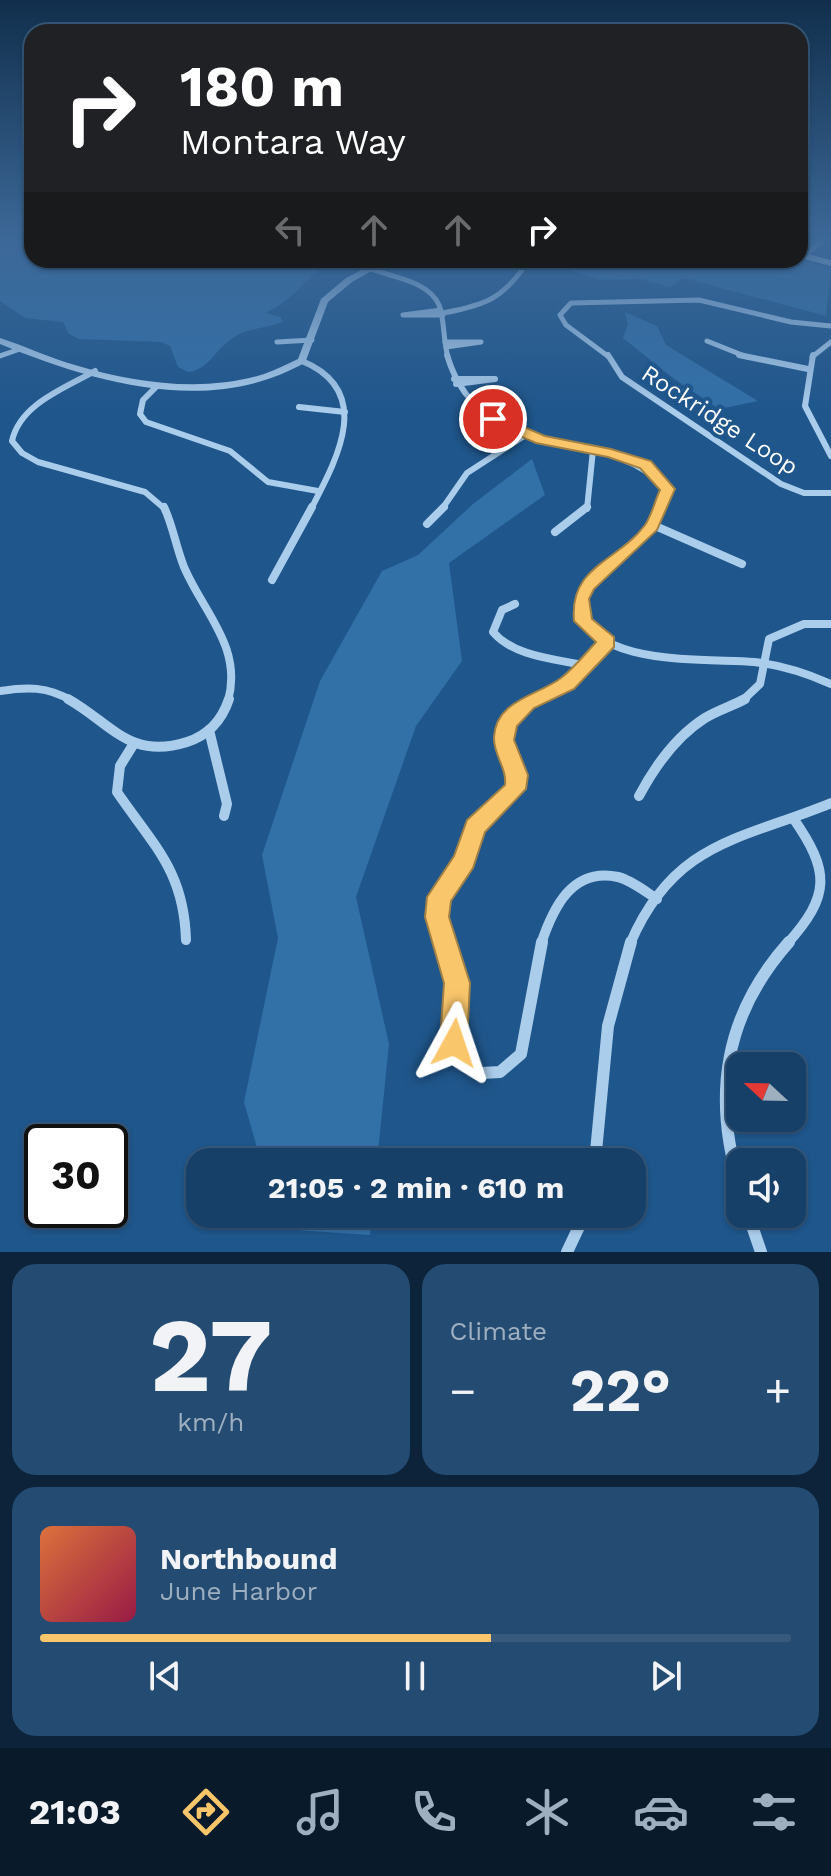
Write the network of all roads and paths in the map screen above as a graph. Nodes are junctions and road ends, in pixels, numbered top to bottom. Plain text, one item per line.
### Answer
1 (331, 295) edge
2 (431, 295) edge
3 (500, 295) edge
4 (442, 313) junction
5 (831, 326) edge
6 (312, 340) junction
7 (0, 341) edge
8 (707, 341) dead end
9 (277, 342) dead end
10 (831, 342) edge
11 (446, 344) junction
12 (20, 349) junction
13 (0, 356) edge
14 (302, 361) junction
15 (808, 369) junction
16 (95, 371) junction
17 (455, 381) junction
18 (157, 386) junction
19 (299, 407) dead end
20 (345, 412) junction
21 (14, 427) junction
22 (1, 429) edge
23 (527, 434) junction
24 (593, 450) junction
25 (831, 456) edge
26 (318, 491) junction
27 (831, 493) edge
28 (427, 524) dead end
29 (653, 525) junction
30 (555, 532) dead end
31 (742, 564) dead end
32 (272, 580) dead end
33 (515, 604) dead end
34 (831, 624) edge
35 (608, 642) junction
36 (587, 666) junction
37 (765, 666) junction
38 (831, 684) edge
39 (0, 691) edge
40 (209, 730) junction
41 (133, 745) junction
42 (639, 796) dead end
43 (831, 803) edge
44 (224, 816) dead end
45 (793, 818) junction
46 (657, 899) junction
47 (186, 940) dead end
48 (596, 1148) edge
49 (729, 1148) edge
50 (578, 1228) edge
51 (753, 1228) edge
52 (567, 1252) edge
53 (761, 1252) edge

1 - 6 street
2 - 4 street
3 - 4 street
4 - 4 street
4 - 11 street
5 - 27 street, Rockridge Loop
6 - 9 street
6 - 14 street
7 - 12 street
8 - 15 street
10 - 15 street
11 - 11 street
11 - 17 street
12 - 13 street
12 - 16 street
14 - 18 street
14 - 20 street
15 - 25 street, Rockridge Loop
16 - 18 street
16 - 21 street
17 - 17 street
17 - 23 street
18 - 26 street
19 - 20 street
20 - 26 street
21 - 22 street
21 - 40 street
23 - 24 street
23 - 28 street
24 - 29 street
24 - 30 street
26 - 32 street
29 - 31 street
29 - 35 street
33 - 36 street
34 - 37 street
35 - 36 street
35 - 37 street
36 - 46 street
37 - 38 street
37 - 42 street
39 - 41 street
40 - 41 street
40 - 44 street
41 - 47 street
43 - 45 street
45 - 46 street
45 - 49 street
46 - 48 street
50 - 52 street
51 - 53 street

